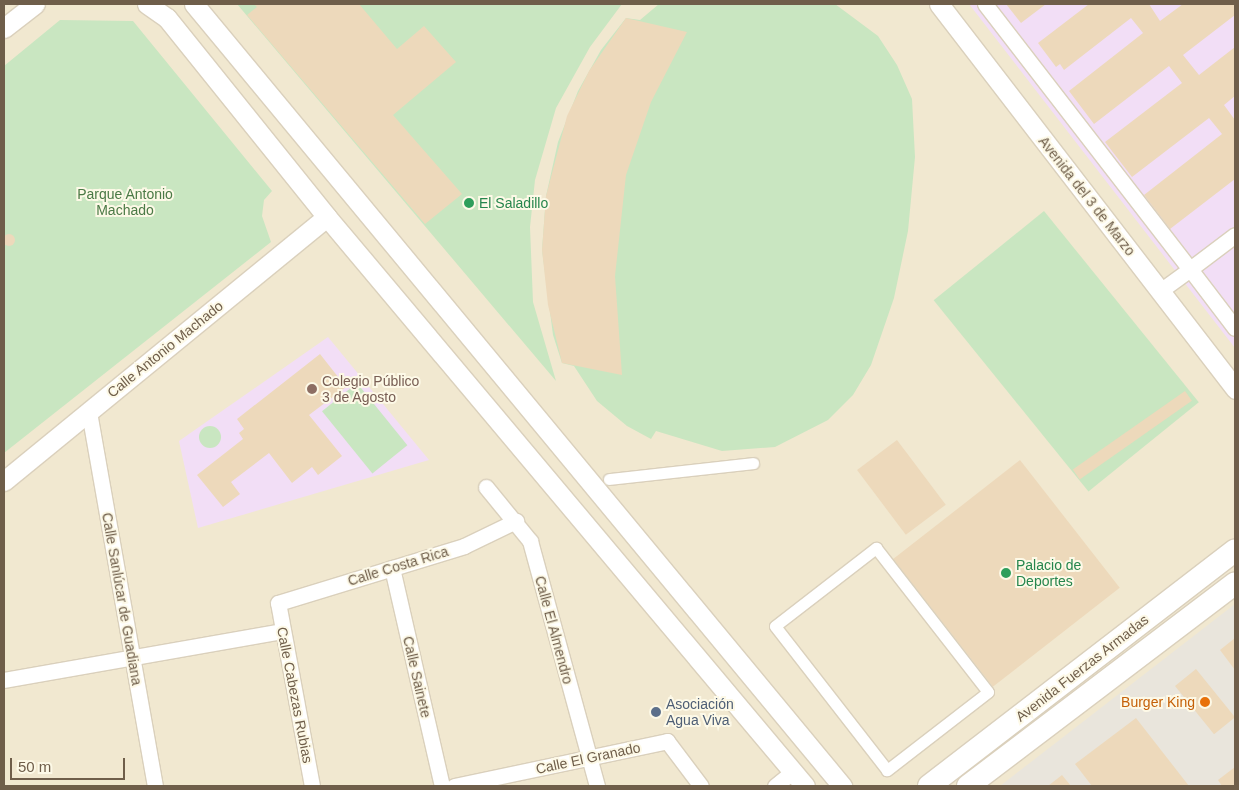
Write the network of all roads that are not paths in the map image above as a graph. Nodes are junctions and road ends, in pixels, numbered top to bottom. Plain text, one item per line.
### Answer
1 (32, 4) edge
2 (147, 4) edge
3 (194, 4) edge
4 (939, 4) edge
5 (985, 4) edge
6 (4, 28) edge
7 (327, 217) junction
8 (1235, 235) edge
9 (1190, 269) junction
10 (1160, 292) junction
11 (1235, 328) edge
12 (1235, 389) edge
13 (89, 412) junction
14 (753, 464) dead end
15 (609, 479) dead end
16 (4, 482) edge
17 (486, 487) dead end
18 (516, 522) junction
19 (876, 548) joint
20 (1235, 550) edge
21 (392, 568) junction
22 (1235, 583) edge
23 (278, 603) joint
24 (283, 631) junction
25 (132, 658) junction
26 (4, 680) edge
27 (589, 758) junction
28 (792, 773) junction
29 (155, 786) edge
30 (312, 786) edge
31 (442, 786) edge
32 (454, 786) edge
33 (597, 786) edge
34 (701, 786) edge
35 (775, 786) edge
36 (805, 786) edge
37 (842, 786) edge
38 (928, 786) edge
39 (968, 786) edge

1 - 6 street
2 - 7 street
3 - 37 street
4 - 10 street, Avenida del 3 de Marzo
5 - 9 street
7 - 13 street, Calle Antonio Machado
7 - 28 street
8 - 9 street
9 - 10 street
9 - 11 street
10 - 12 street, Avenida del 3 de Marzo
13 - 16 street, Calle Antonio Machado
13 - 25 street, Calle Sanlúcar de Guadiana
14 - 15 street
17 - 18 street, Calle El Almendro
18 - 21 street, Calle Costa Rica
18 - 27 street, Calle El Almendro
19 - 19 street
20 - 38 main road, Avenida Fuerzas Armadas
21 - 23 street, Calle Costa Rica
21 - 31 street, Calle Sainete
22 - 39 main road, Avenida Fuerzas Armadas
23 - 24 street, Calle Cabezas Rubias
24 - 25 street
24 - 30 street, Calle Cabezas Rubias
25 - 26 street
25 - 29 street, Calle Sanlúcar de Guadiana
27 - 32 street, Calle El Granado
27 - 33 street, Calle El Almendro
27 - 34 street, Calle El Granado
28 - 35 street
28 - 36 street

